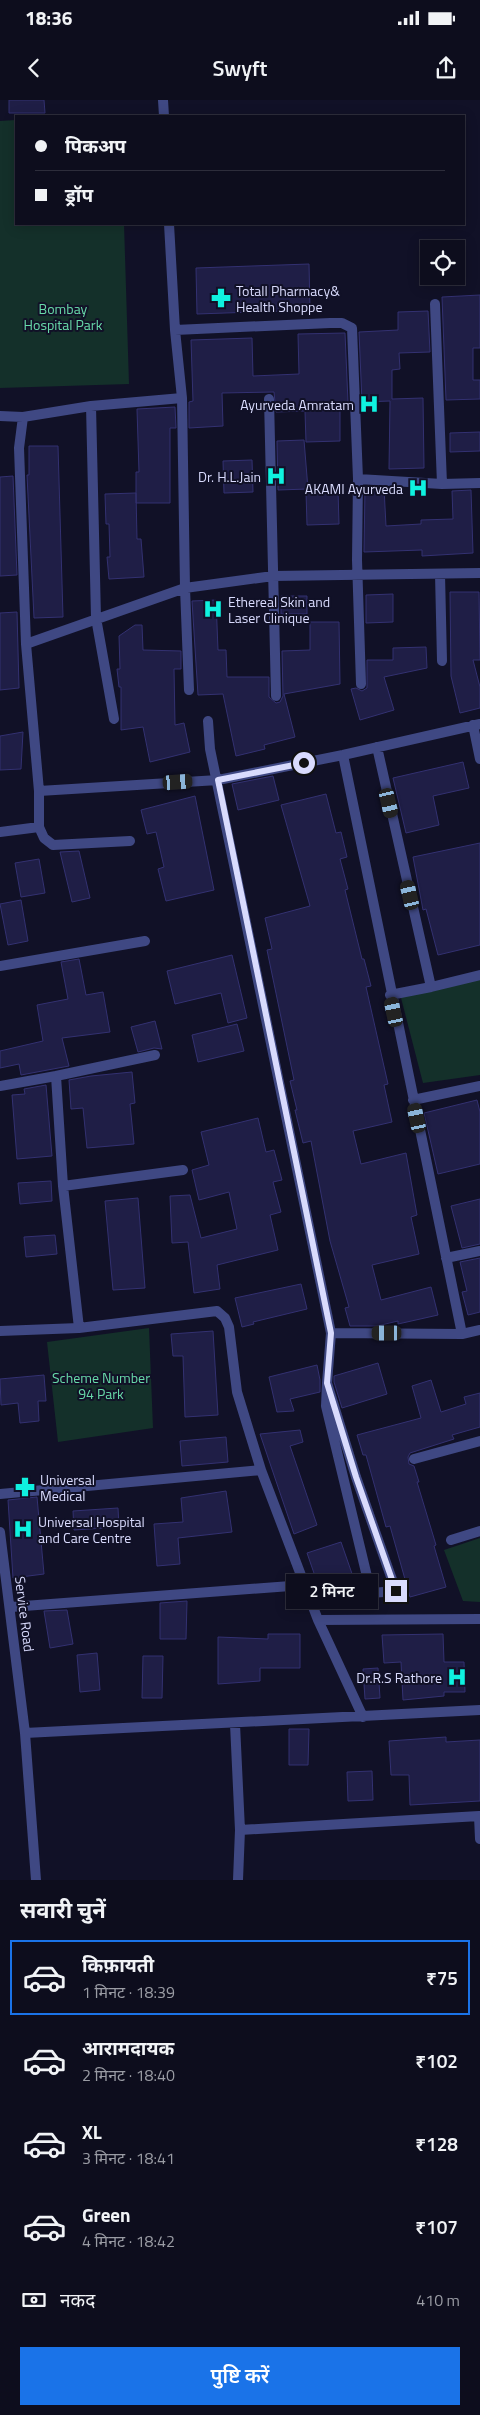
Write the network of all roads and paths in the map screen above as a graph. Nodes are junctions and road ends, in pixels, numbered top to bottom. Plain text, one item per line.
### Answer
1 (163, 100) edge
2 (164, 115) edge
3 (169, 225) edge
4 (435, 304) dead end
5 (175, 330) junction
6 (182, 398) junction
7 (269, 399) dead end
8 (91, 406) junction
9 (0, 416) edge
10 (23, 417) junction
11 (358, 479) junction
12 (480, 482) edge
13 (442, 484) junction
14 (480, 573) edge
15 (440, 574) junction
16 (273, 576) junction
17 (359, 576) junction
18 (186, 588) junction
19 (96, 618) junction
20 (26, 644) junction
21 (442, 661) dead end
22 (361, 684) dead end
23 (189, 690) dead end
24 (276, 696) dead end
25 (114, 719) dead end
26 (208, 720) dead end
27 (477, 724) edge
28 (377, 748) junction
29 (343, 755) junction
30 (480, 759) edge
31 (218, 780) junction
32 (39, 791) junction
33 (39, 827) junction
34 (0, 832) edge
35 (130, 841) dead end
36 (145, 940) dead end
37 (0, 966) edge
38 (480, 975) edge
39 (431, 987) junction
40 (390, 994) junction
41 (155, 1055) dead end
42 (56, 1076) junction
43 (0, 1086) edge
44 (480, 1086) edge
45 (413, 1100) junction
46 (183, 1170) dead end
47 (63, 1186) junction
48 (480, 1251) edge
49 (446, 1258) junction
50 (79, 1328) junction
51 (480, 1330) edge
52 (0, 1331) edge
53 (331, 1333) junction
54 (462, 1334) junction
55 (327, 1383) junction
56 (480, 1441) edge
57 (414, 1459) dead end
58 (260, 1470) junction
59 (0, 1494) edge
60 (480, 1531) edge
61 (0, 1532) edge
62 (451, 1540) dead end
63 (304, 1585) junction
64 (11, 1607) junction
65 (480, 1619) edge
66 (318, 1620) junction
67 (480, 1710) edge
68 (363, 1716) junction
69 (235, 1724) junction
70 (25, 1733) junction
71 (240, 1830) junction
72 (480, 1833) edge
73 (36, 1880) edge
74 (238, 1880) edge

1 - 2 street
3 - 5 street
4 - 13 street
5 - 6 street
5 - 11 street
6 - 8 street
6 - 18 street
7 - 16 street
8 - 10 street
8 - 19 street
9 - 10 street
10 - 20 street
11 - 13 street
11 - 17 street
12 - 13 street
14 - 15 street
15 - 17 street
15 - 21 street
16 - 17 street
16 - 18 street
16 - 24 street
17 - 22 street
18 - 19 street
18 - 23 street
19 - 20 street
19 - 25 street
20 - 32 street
26 - 31 street
27 - 28 street
27 - 30 street
28 - 29 street
28 - 39 street
29 - 31 street
29 - 40 street
31 - 32 street
31 - 53 street
32 - 33 street
33 - 34 street
33 - 35 street
36 - 37 street
38 - 39 street
39 - 40 street
40 - 45 street
41 - 42 street
42 - 43 street
42 - 47 street
44 - 45 street
45 - 49 street
46 - 47 street
47 - 50 street
48 - 49 street
49 - 54 street
50 - 52 street
50 - 58 street
51 - 54 street
53 - 54 street
53 - 55 street
55 - 55 street
56 - 57 street
58 - 59 street
58 - 63 street
60 - 62 street
61 - 64 street, Service Road
63 - 64 street
63 - 66 street
64 - 70 street, Service Road
65 - 66 street
66 - 68 street
67 - 68 street
68 - 69 street
69 - 70 street
69 - 71 street
70 - 73 street, Service Road
71 - 72 street
71 - 74 street

